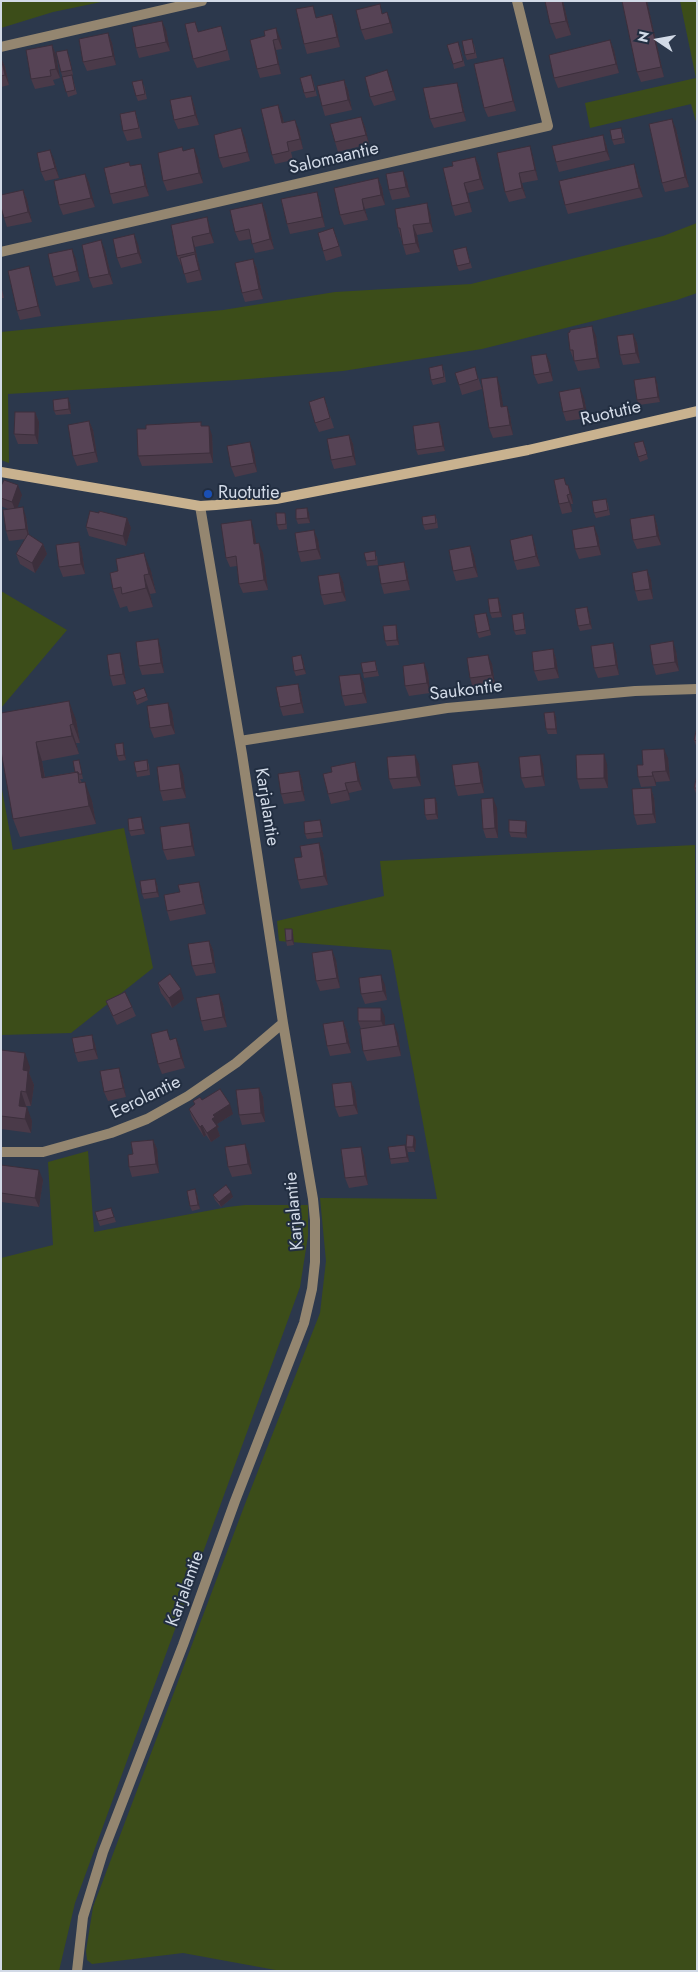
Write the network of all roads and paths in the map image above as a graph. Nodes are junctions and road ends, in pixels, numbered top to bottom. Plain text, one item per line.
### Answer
1 (202, 1) edge
2 (517, 1) edge
3 (1, 47) edge
4 (1, 252) edge
5 (697, 411) edge
6 (1, 472) edge
7 (200, 506) junction
8 (697, 689) edge
9 (240, 741) junction
10 (283, 1023) junction
11 (1, 1152) edge
12 (77, 1971) edge

1 - 3 street
2 - 4 street, Salomaantie
5 - 7 street, Ruotutie
6 - 7 street, Ruotutie
7 - 9 street, Karjalantie
8 - 9 street, Saukontie
9 - 10 street, Karjalantie
10 - 11 street, Eerolantie
10 - 12 street, Karjalantie

